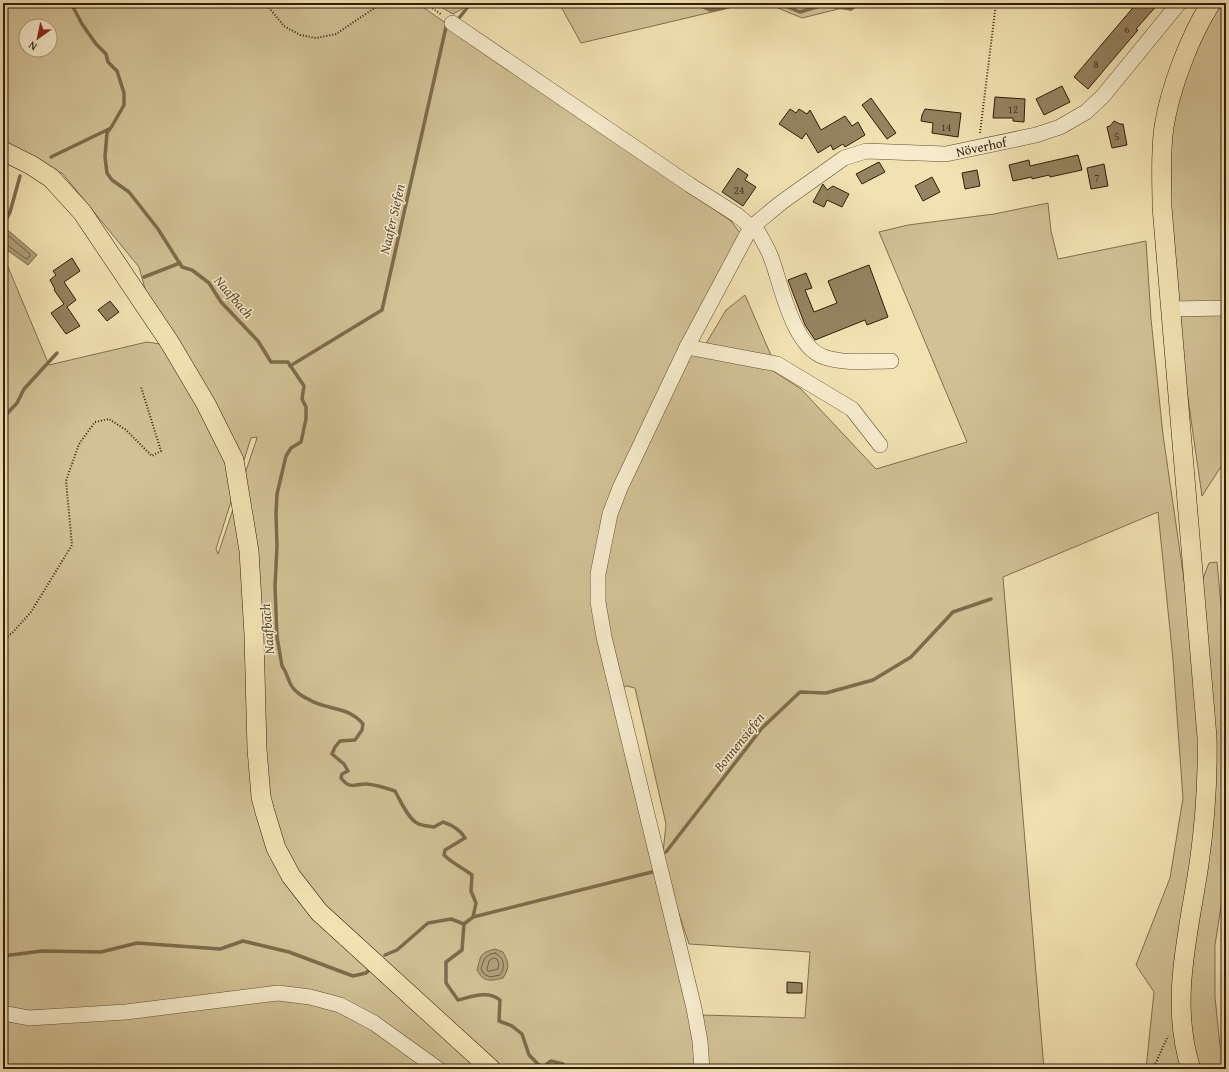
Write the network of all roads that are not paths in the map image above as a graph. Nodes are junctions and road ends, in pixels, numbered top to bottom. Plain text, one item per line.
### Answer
1 (1179, 3) edge
2 (1211, 3) edge
3 (452, 23) road end
4 (3, 151) edge
5 (752, 226) junction
6 (1226, 308) edge
7 (1171, 309) junction
8 (687, 347) junction
9 (891, 361) dead end
10 (880, 445) dead end
11 (3, 1013) edge
12 (438, 1069) edge
13 (491, 1069) edge
14 (702, 1069) edge
15 (1192, 1069) edge

1 - 5 street, Növerhof
2 - 7 main road
3 - 5 street
4 - 13 main road
5 - 8 street
5 - 9 street
6 - 7 street
7 - 15 main road
8 - 10 street
8 - 14 street
11 - 12 street

